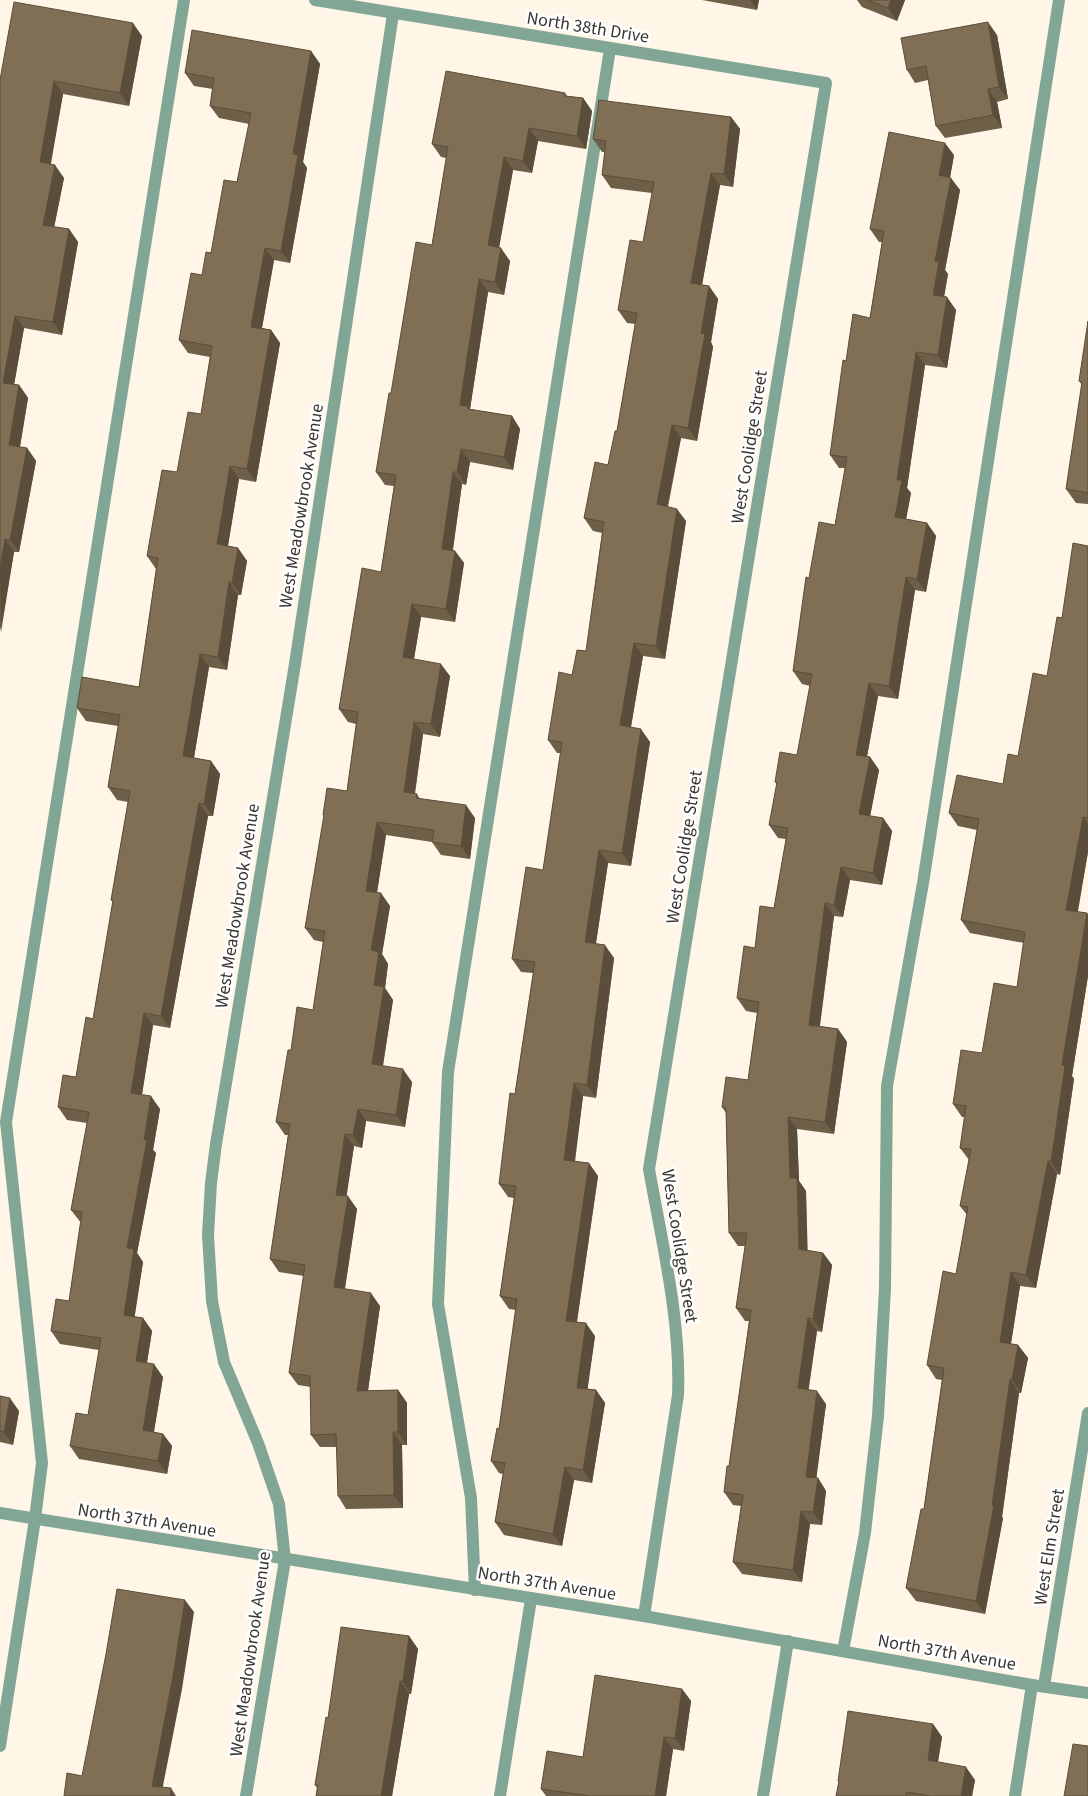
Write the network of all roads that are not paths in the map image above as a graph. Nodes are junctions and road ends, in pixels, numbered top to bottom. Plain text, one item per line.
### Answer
1 (184, 0) edge
2 (315, 0) edge
3 (1059, 0) edge
4 (393, 14) junction
5 (610, 49) junction
6 (826, 83) joint
7 (1088, 1413) edge
8 (0, 1513) edge
9 (36, 1519) junction
10 (285, 1560) junction
11 (475, 1590) junction
12 (531, 1600) junction
13 (644, 1616) junction
14 (788, 1641) junction
15 (843, 1651) junction
16 (1038, 1685) junction
17 (1088, 1693) edge
18 (0, 1746) edge
19 (246, 1796) edge
20 (500, 1796) edge
21 (764, 1796) edge
22 (1015, 1796) edge

1 - 9 street
2 - 4 street, North 38th Drive
3 - 15 street
4 - 5 street, North 38th Drive
4 - 10 street, West Meadowbrook Avenue
5 - 6 street, North 38th Drive
5 - 11 street
6 - 13 street, West Coolidge Street
7 - 16 street, West Elm Street
8 - 9 street, North 37th Avenue
9 - 10 street, North 37th Avenue
9 - 18 street
10 - 11 street, North 37th Avenue
10 - 19 street, West Meadowbrook Avenue
11 - 12 street, North 37th Avenue
12 - 13 street, North 37th Avenue
12 - 20 street
13 - 14 street, North 37th Avenue
14 - 15 street, North 37th Avenue
14 - 21 street
15 - 16 street, North 37th Avenue
16 - 17 street, North 37th Avenue
16 - 22 street, West Elm Street

